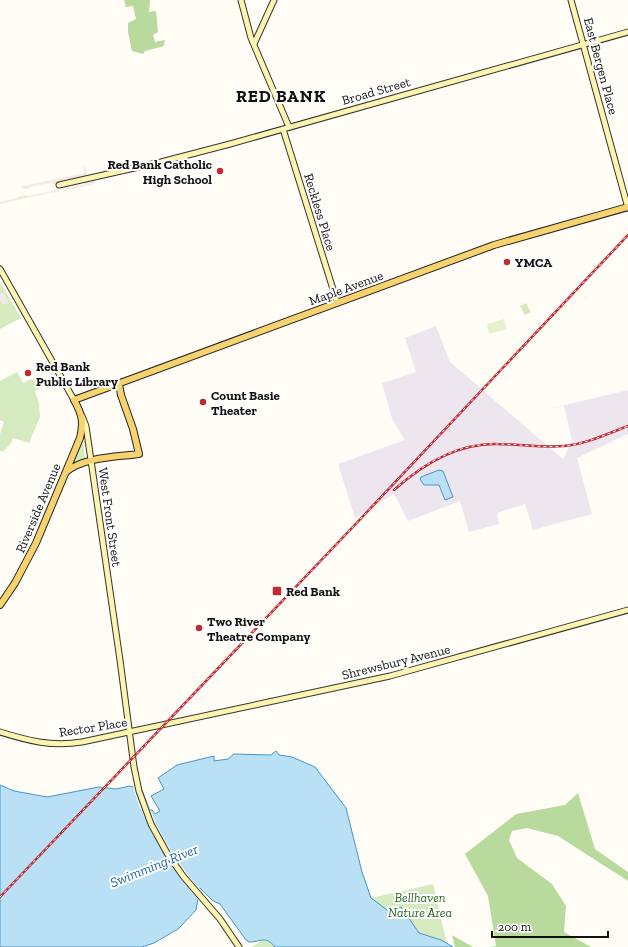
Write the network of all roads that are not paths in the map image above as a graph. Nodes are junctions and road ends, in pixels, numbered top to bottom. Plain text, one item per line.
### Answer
1 (241, 0) edge
2 (274, 0) edge
3 (571, 0) edge
4 (628, 32) edge
5 (254, 44) junction
6 (583, 44) junction
7 (289, 127) junction
8 (283, 129) junction
9 (59, 185) dead end
10 (628, 207) edge
11 (0, 269) edge
12 (337, 302) junction
13 (119, 384) junction
14 (74, 400) junction
15 (82, 414) junction
16 (91, 461) junction
17 (65, 473) junction
18 (0, 605) edge
19 (628, 610) edge
20 (166, 724) joint
21 (0, 732) edge
22 (129, 732) junction
23 (239, 947) edge

1 - 5 main road
2 - 5 main road
3 - 6 main road, East Bergen Place
4 - 6 main road, Broad Street
5 - 7 main road
6 - 7 main road, Broad Street
6 - 10 main road, East Bergen Place
7 - 8 main road, Broad Street
8 - 9 main road, Broad Street
8 - 12 main road, Reckless Place
10 - 12 main road, Maple Avenue
11 - 14 main road, West Front Street
12 - 13 main road, Maple Avenue
13 - 14 main road, Maple Avenue
13 - 16 main road
14 - 15 main road, West Front Street
15 - 16 main road, West Front Street
15 - 17 main road, Riverside Avenue
16 - 17 main road
16 - 22 main road, West Front Street
17 - 18 main road, Riverside Avenue
19 - 20 main road, Shrewsbury Avenue
20 - 22 main road, Rector Place
21 - 22 main road, Rector Place
22 - 23 main road, West Front Street

